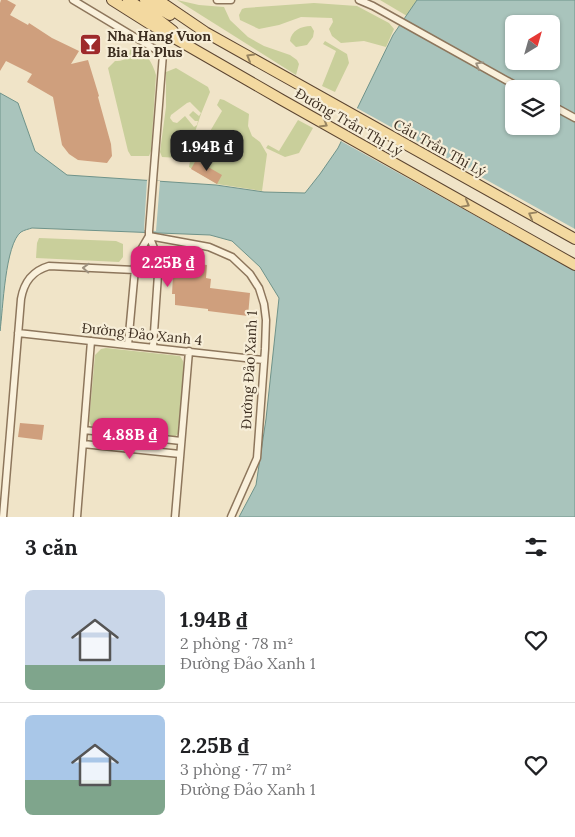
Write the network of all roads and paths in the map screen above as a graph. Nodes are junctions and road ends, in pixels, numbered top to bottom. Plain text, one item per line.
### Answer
1 (73, 0) edge
2 (112, 0) edge
3 (128, 0) edge
4 (145, 0) edge
5 (158, 0) edge
6 (218, 0) edge
7 (231, 0) edge
8 (359, 0) edge
9 (204, 32) junction
10 (197, 50) junction
11 (506, 80) edge
12 (292, 82) joint
13 (560, 110) edge
14 (575, 118) edge
15 (149, 233) junction
16 (575, 239) edge
17 (575, 265) edge
18 (135, 270) junction
19 (18, 333) junction
20 (92, 341) junction
21 (128, 345) junction
22 (153, 347) junction
23 (189, 351) junction
24 (263, 360) junction
25 (84, 430) junction
26 (181, 441) junction
27 (83, 444) junction
28 (180, 454) junction
29 (3, 517) edge
30 (77, 517) edge
31 (175, 517) edge
32 (231, 517) edge

1 - 15 street
2 - 10 main road, Đường Trần Thị Lý
3 - 10 main road
4 - 9 main road
5 - 9 main road, Đường Trần Thị Lý
6 - 7 street
11 -> 8 street
12 -> 9 main road, Đường Trần Thị Lý
10 -> 17 main road, Đường Trần Thị Lý
16 -> 12 main road, Cầu Trần Thị Lý
13 - 14 street
15 - 18 street
15 - 22 street
15 - 24 street, Đường Đảo Xanh 1
18 -> 19 street
18 - 21 street
19 - 20 street, Đường Đảo Xanh 4
19 - 29 street
20 - 21 street, Đường Đảo Xanh 4
20 - 25 street
21 - 22 street, Đường Đảo Xanh 4
22 - 23 street, Đường Đảo Xanh 4
23 - 24 street, Đường Đảo Xanh 4
23 - 26 street
24 - 32 street, Đường Đảo Xanh 1
25 - 26 street
25 - 27 street
26 - 28 street
27 - 28 street
27 - 30 street
28 - 31 street

